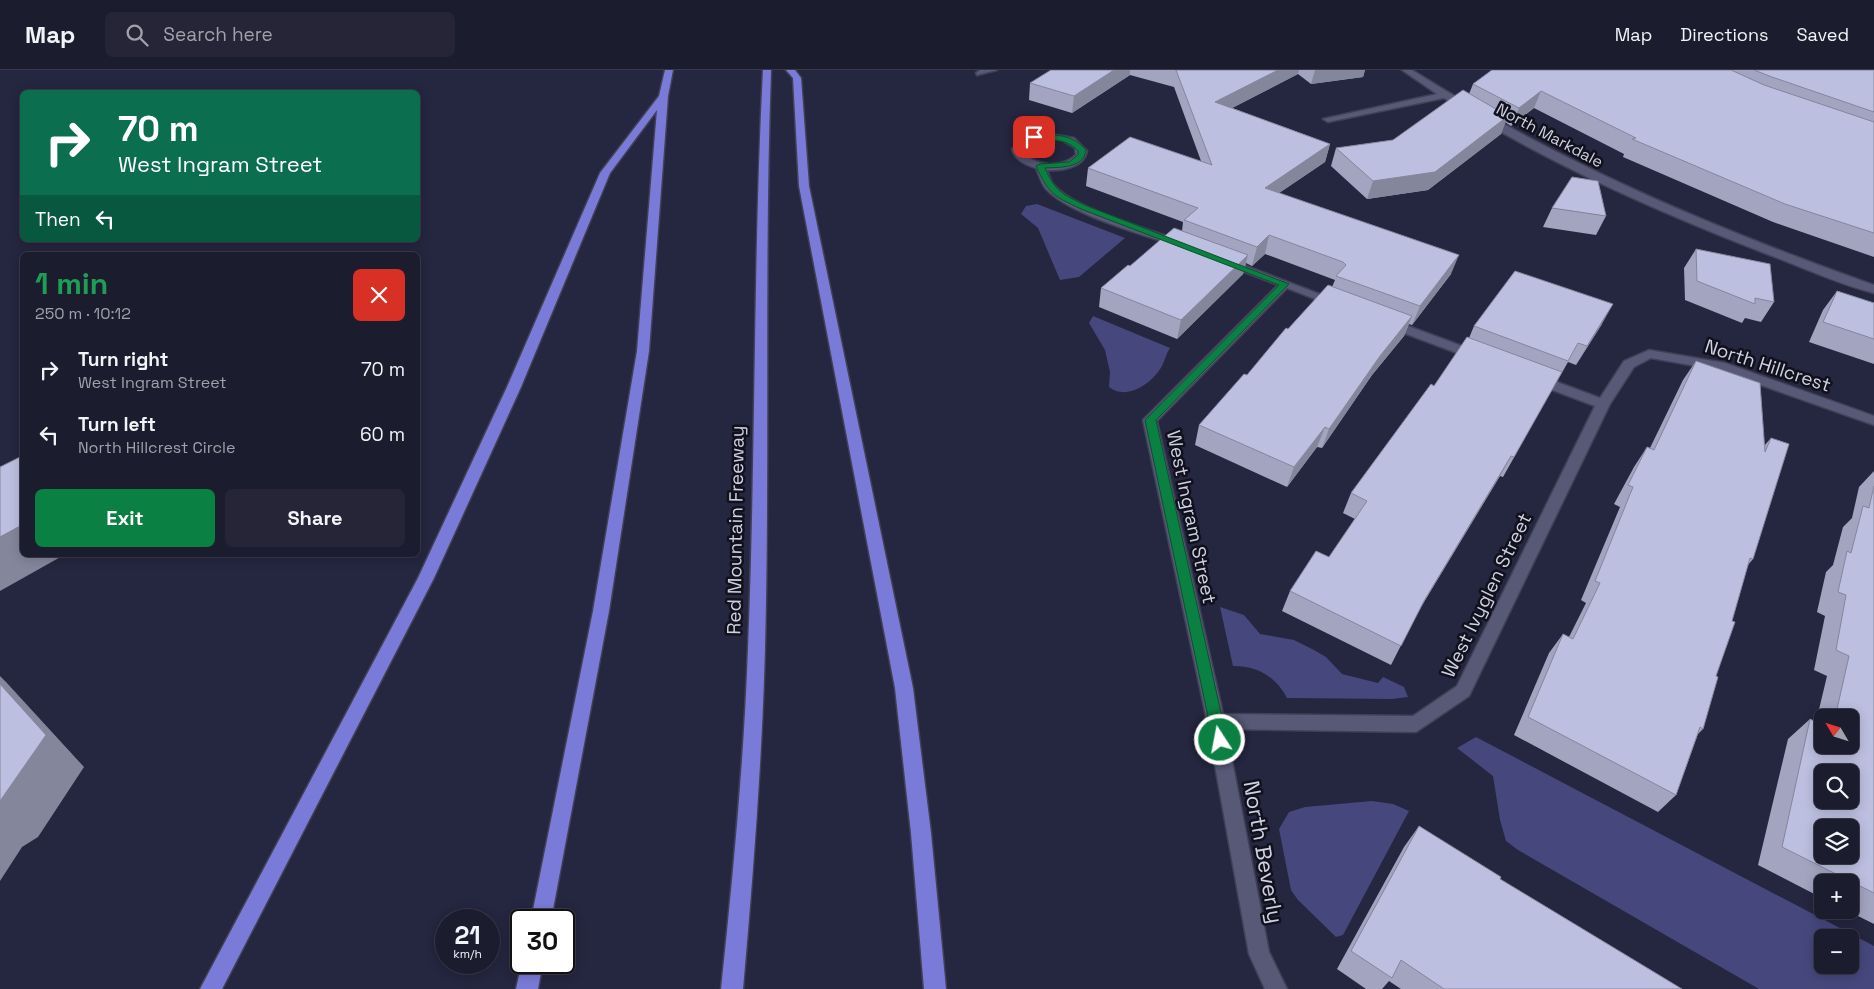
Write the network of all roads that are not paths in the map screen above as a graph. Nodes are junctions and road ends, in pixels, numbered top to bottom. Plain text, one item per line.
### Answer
1 (669, 70) edge
2 (767, 70) edge
3 (790, 70) edge
4 (992, 70) edge
5 (1406, 70) edge
6 (980, 73) dead end
7 (1443, 95) junction
8 (663, 96) junction
9 (1328, 119) dead end
10 (1040, 166) junction
11 (1194, 249) edge
12 (1212, 256) edge
13 (1285, 284) junction
14 (1874, 289) edge
15 (1349, 308) edge
16 (1377, 318) edge
17 (1649, 354) joint
18 (1488, 360) edge
19 (1524, 374) edge
20 (1603, 404) junction
21 (1874, 421) edge
22 (1216, 721) junction
23 (543, 909) edge
24 (530, 974) edge
25 (212, 989) edge
26 (527, 989) edge
27 (732, 989) edge
28 (935, 989) edge
29 (1276, 989) edge

1 - 8 highway
2 - 27 highway, Red Mountain Freeway
3 - 28 highway
4 - 6 street
5 - 7 street, North Markdale
7 - 9 street
7 - 14 street, North Markdale
8 - 23 highway
8 - 25 highway
10 - 10 street
10 - 11 street
12 - 13 street
13 - 15 street
13 - 22 street, West Ingram Street
16 - 18 street
17 - 20 street, West Ivyglen Street
17 - 21 street, North Hillcrest
19 - 20 street
20 - 22 street, West Ivyglen Street
22 - 29 street, North Beverly
24 - 26 highway

